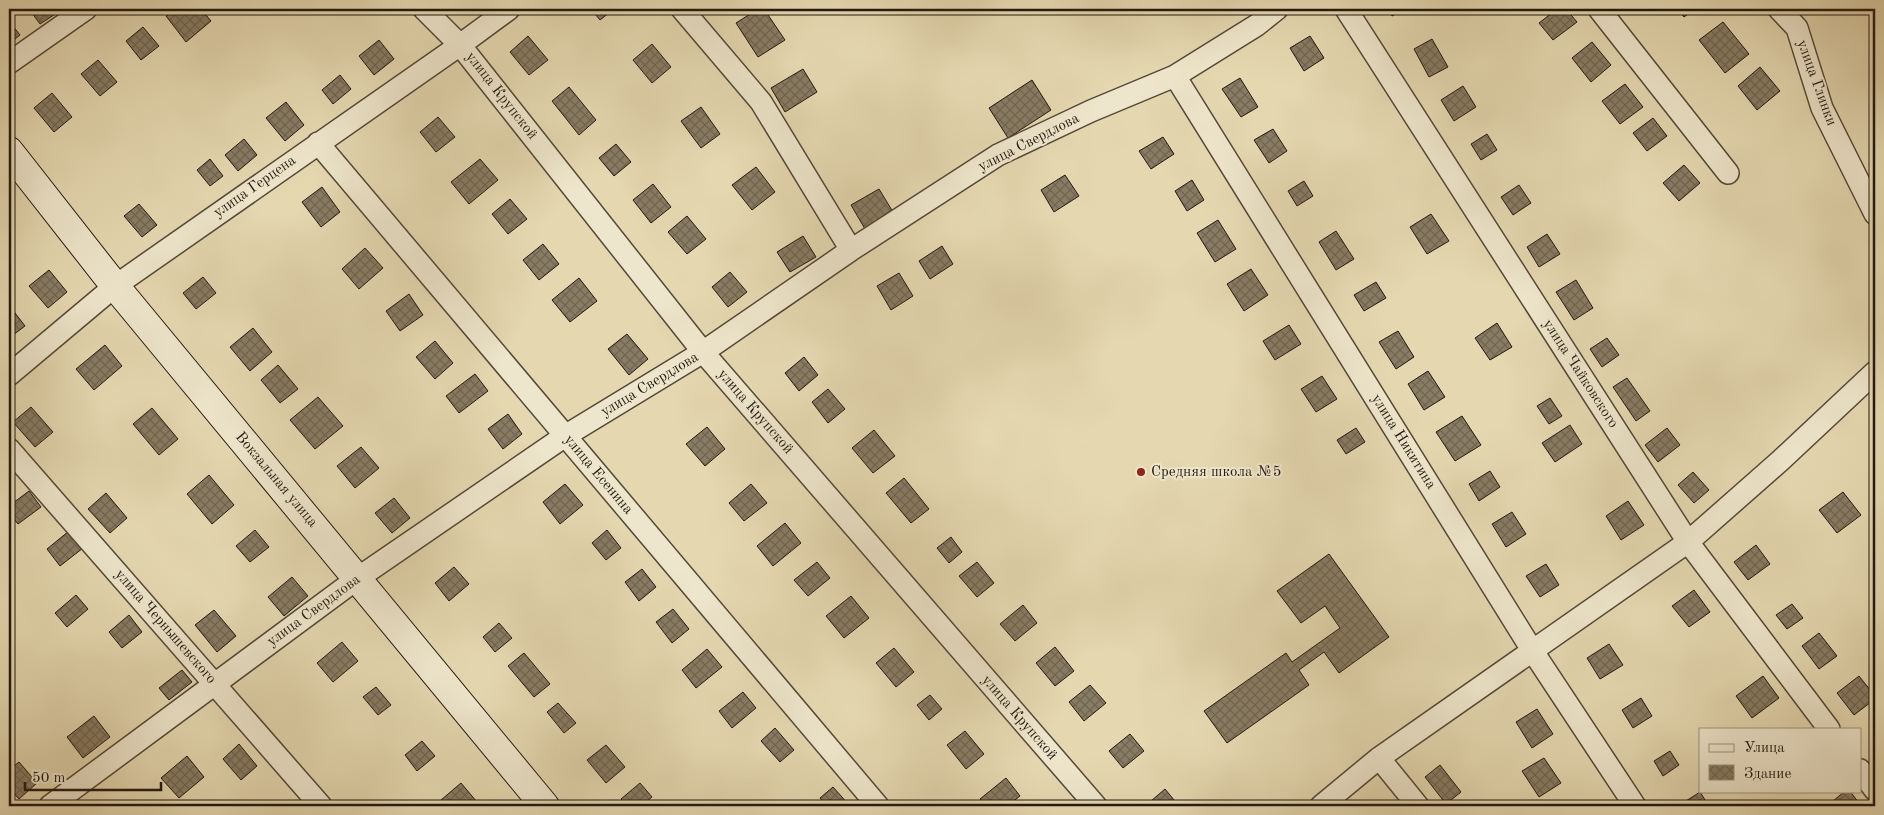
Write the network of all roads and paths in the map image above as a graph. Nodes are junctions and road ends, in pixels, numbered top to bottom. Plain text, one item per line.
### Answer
1 (86, 9) edge
2 (424, 9) edge
3 (509, 9) edge
4 (682, 9) edge
5 (1277, 9) edge
6 (1346, 9) edge
7 (1599, 9) edge
8 (1779, 9) edge
9 (460, 45) junction
10 (9, 63) edge
11 (1174, 76) junction
12 (318, 142) junction
13 (9, 151) edge
14 (1728, 173) dead end
15 (1875, 214) edge
16 (851, 250) junction
17 (115, 286) junction
18 (703, 352) junction
19 (1875, 372) edge
20 (9, 375) edge
21 (565, 436) junction
22 (9, 449) edge
23 (1688, 542) junction
24 (358, 578) junction
25 (1532, 650) junction
26 (215, 684) junction
27 (1828, 728) edge
28 (1379, 758) junction
29 (1862, 773) edge
30 (1875, 790) edge
31 (50, 806) edge
32 (321, 806) edge
33 (545, 806) edge
34 (878, 806) edge
35 (1096, 806) edge
36 (1321, 806) edge
37 (1418, 806) edge
38 (1635, 806) edge

1 - 10 street
2 - 9 street, улица Крупской
3 - 9 street, улица Герцена
4 - 16 street
5 - 11 street, улица Свердлова
6 - 23 street, улица Чайковского
7 - 14 street
8 - 15 street, улица Глинки
9 - 12 street, улица Герцена
9 - 18 street, улица Крупской
11 - 16 street, улица Свердлова
11 - 25 street, улица Никитина
12 - 17 street, улица Герцена
12 - 21 street, улица Есенина
13 - 17 main road, Вокзальная улица
16 - 18 street, улица Свердлова
17 - 20 street, улица Герцена
17 - 24 main road, Вокзальная улица
18 - 21 street, улица Свердлова
18 - 35 street, улица Крупской
19 - 23 street
21 - 24 street, улица Свердлова
21 - 34 street, улица Есенина
22 - 26 street, улица Чернышевского
23 - 25 street
23 - 27 street, улица Чайковского
24 - 26 street, улица Свердлова
24 - 33 main road, Вокзальная улица
25 - 28 street
25 - 38 street, улица Никитина
26 - 31 street, улица Свердлова
26 - 32 street, улица Чернышевского
28 - 36 street
28 - 37 street
29 - 30 street

